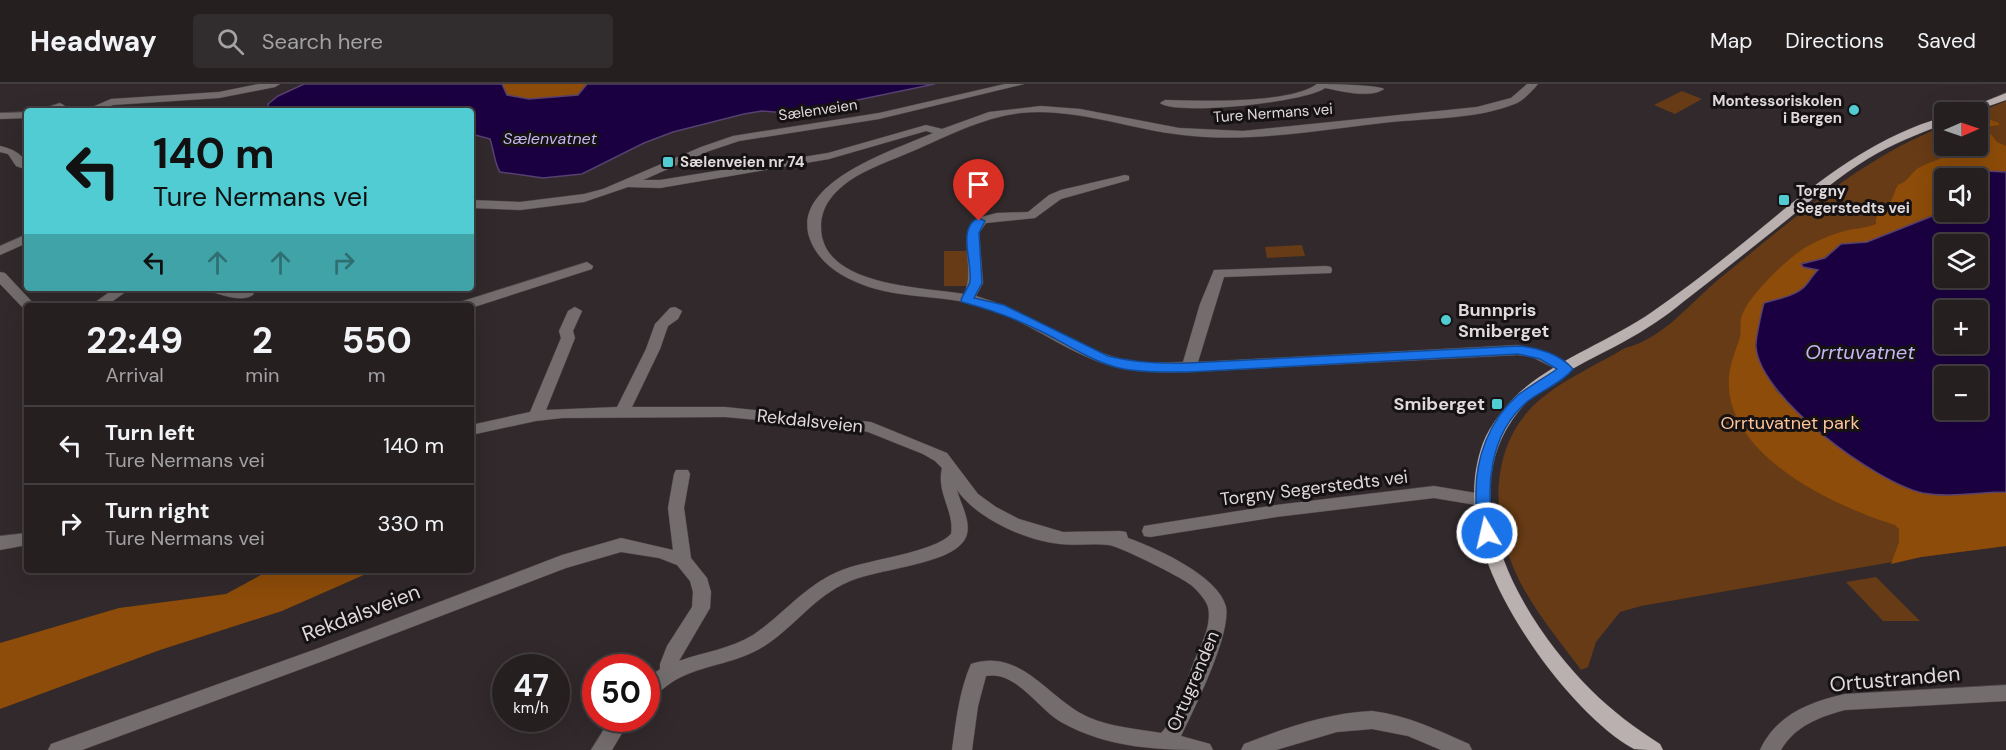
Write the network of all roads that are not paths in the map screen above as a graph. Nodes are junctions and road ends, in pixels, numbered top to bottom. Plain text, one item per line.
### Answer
1 (274, 84) edge
2 (1019, 84) edge
3 (1324, 84) edge
4 (1533, 84) edge
5 (1379, 89) dead end
6 (2006, 96) edge
7 (1165, 103) dead end
8 (1988, 103) edge
9 (96, 108) edge
10 (24, 115) edge
11 (0, 116) edge
12 (1934, 125) edge
13 (943, 133) junction
14 (0, 149) edge
15 (24, 166) edge
16 (738, 170) joint
17 (1125, 178) dead end
18 (627, 184) junction
19 (474, 204) edge
20 (24, 239) edge
21 (0, 251) edge
22 (587, 266) dead end
23 (1326, 270) dead end
24 (0, 276) edge
25 (120, 291) edge
26 (224, 291) edge
27 (246, 294) dead end
28 (967, 300) junction
29 (26, 303) edge
30 (102, 303) edge
31 (471, 303) edge
32 (575, 311) dead end
33 (675, 311) dead end
34 (1189, 367) junction
35 (1566, 369) junction
36 (622, 413) junction
37 (536, 416) junction
38 (474, 429) edge
39 (950, 468) junction
40 (682, 474) dead end
41 (1482, 500) junction
42 (1150, 531) dead end
43 (1129, 535) dead end
44 (24, 539) edge
45 (1111, 539) junction
46 (0, 543) edge
47 (683, 560) junction
48 (670, 671) junction
49 (660, 680) edge
50 (2006, 693) edge
51 (613, 732) edge
52 (1161, 745) edge
53 (58, 750) edge
54 (601, 750) edge
55 (962, 750) edge
56 (1203, 750) edge
57 (1251, 750) edge
58 (1462, 750) edge
59 (1653, 750) edge
60 (1770, 750) edge

1 - 9 street
2 - 18 street, Sælenveien
3 - 5 street
3 - 7 street
4 - 13 street, Ture Nermans vei
6 - 8 main road
10 - 11 street
12 - 35 main road
13 - 16 street, Ture Nermans vei
13 - 28 street, Ture Nermans vei
14 - 15 street
16 - 18 street, Sælenveien
17 - 28 street
18 - 19 street, Sælenveien
20 - 21 street
22 - 31 street
23 - 34 street
24 - 29 street
25 - 30 street
26 - 27 street
28 - 34 street, Ture Nermans vei
32 - 37 street
33 - 36 street
34 - 35 street, Ture Nermans vei
35 - 41 main road
36 - 37 street, Rekdalsveien
36 - 39 street, Rekdalsveien
37 - 38 street, Rekdalsveien
39 - 45 street, Ortugrenden
39 - 48 street
40 - 47 street
41 - 42 street, Torgny Segerstedts vei
41 - 59 main road
43 - 45 street, Ortugrenden
44 - 46 street
45 - 52 street, Ortugrenden
47 - 48 street
47 - 53 street, Rekdalsveien
48 - 49 street
50 - 60 street, Ortustranden
51 - 54 street
52 - 55 street, Ortugrenden
52 - 56 street, Ortugrenden
57 - 58 street

